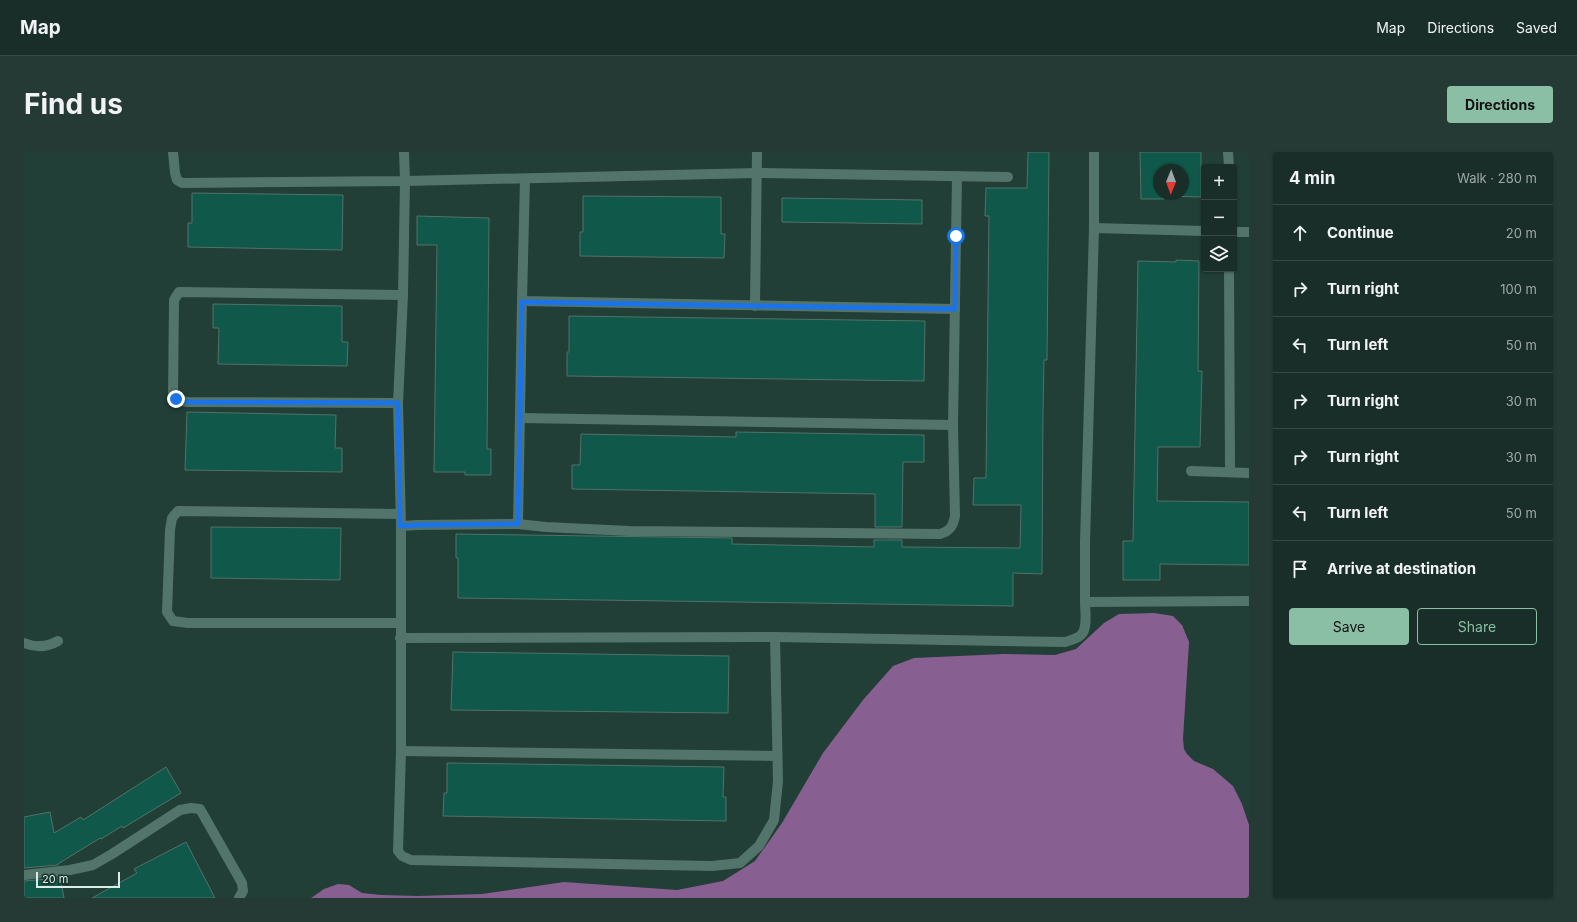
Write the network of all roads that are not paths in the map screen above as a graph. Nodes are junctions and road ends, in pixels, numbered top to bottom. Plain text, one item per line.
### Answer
1 (174, 152) edge
2 (404, 152) edge
3 (757, 152) edge
4 (1094, 152) edge
5 (1228, 152) edge
6 (1228, 164) edge
7 (757, 173) junction
8 (957, 176) junction
9 (1008, 177) dead end
10 (525, 179) junction
11 (405, 181) junction
12 (1094, 228) junction
13 (1201, 231) edge
14 (1237, 232) edge
15 (1249, 232) edge
16 (1229, 272) edge
17 (403, 295) junction
18 (522, 302) junction
19 (755, 306) junction
20 (955, 309) junction
21 (398, 403) junction
22 (520, 418) junction
23 (953, 425) junction
24 (1191, 471) dead end
25 (1230, 472) junction
26 (1249, 473) edge
27 (400, 514) junction
28 (518, 524) junction
29 (400, 526) junction
30 (1249, 601) edge
31 (1085, 602) junction
32 (400, 623) junction
33 (775, 637) junction
34 (400, 638) junction
35 (58, 641) dead end
36 (24, 643) edge
37 (401, 751) junction
38 (777, 756) junction
39 (24, 876) edge
40 (239, 898) edge

1 - 11 street
2 - 11 street
3 - 7 street
4 - 12 street
5 - 6 street
7 - 8 street
7 - 10 street
7 - 19 street
8 - 9 street
8 - 20 street
10 - 11 street
10 - 18 street
11 - 17 street
12 - 13 street
12 - 31 street
14 - 15 street
16 - 25 street
17 - 21 street
17 - 21 street
18 - 19 street
18 - 22 street
19 - 20 street
20 - 23 street
21 - 27 street
22 - 23 street
22 - 28 street
23 - 28 street
24 - 25 street
25 - 26 street
27 - 29 street
27 - 32 street
28 - 29 street
29 - 32 street
30 - 31 street
31 - 33 street
32 - 34 street
33 - 34 street
33 - 38 street
34 - 37 street
35 - 36 street
37 - 38 street
37 - 38 street
39 - 40 street

